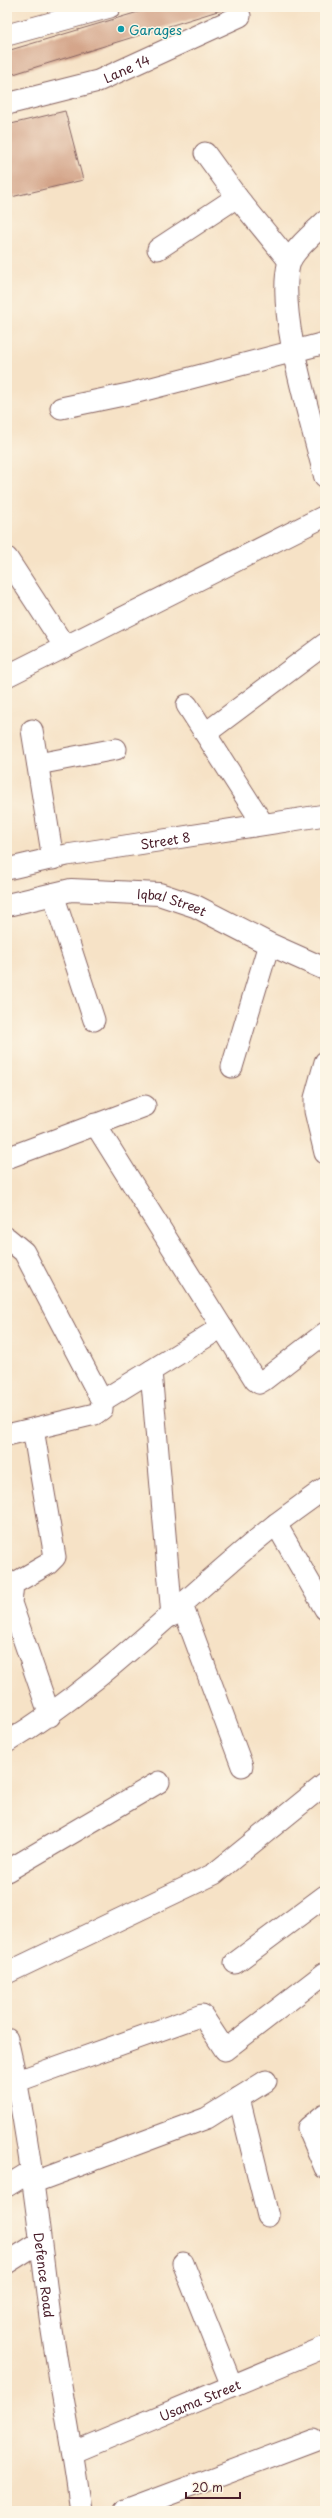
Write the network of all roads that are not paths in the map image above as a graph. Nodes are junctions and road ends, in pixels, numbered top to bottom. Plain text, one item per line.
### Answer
1 (110, 7) edge
2 (240, 16) dead end
3 (7, 35) edge
4 (7, 104) edge
5 (205, 153) dead end
6 (237, 197) junction
7 (325, 222) edge
8 (158, 249) dead end
9 (290, 262) junction
10 (325, 343) edge
11 (295, 352) junction
12 (61, 408) dead end
13 (322, 447) edge
14 (325, 476) edge
15 (325, 516) edge
16 (7, 558) edge
17 (325, 644) edge
18 (65, 647) junction
19 (7, 676) edge
20 (187, 706) dead end
21 (32, 730) dead end
22 (206, 733) junction
23 (116, 749) dead end
24 (38, 764) junction
25 (325, 815) edge
26 (263, 824) junction
27 (53, 858) junction
28 (7, 869) edge
29 (53, 894) junction
30 (7, 906) edge
31 (269, 944) junction
32 (325, 969) edge
33 (94, 1020) dead end
34 (325, 1062) edge
35 (232, 1067) dead end
36 (145, 1106) dead end
37 (95, 1124) junction
38 (325, 1153) edge
39 (7, 1158) edge
40 (7, 1238) edge
41 (222, 1328) junction
42 (325, 1332) edge
43 (151, 1371) junction
44 (102, 1401) junction
45 (33, 1429) junction
46 (7, 1435) edge
47 (325, 1488) edge
48 (276, 1524) junction
49 (325, 1609) edge
50 (177, 1611) junction
51 (50, 1716) junction
52 (7, 1742) edge
53 (242, 1766) dead end
54 (160, 1782) dead end
55 (325, 1784) edge
56 (7, 1871) edge
57 (325, 1896) edge
58 (235, 1963) dead end
59 (7, 1973) edge
60 (325, 1973) edge
61 (7, 2039) edge
62 (266, 2081) dead end
63 (15, 2082) junction
64 (239, 2098) junction
65 (325, 2114) edge
66 (325, 2168) edge
67 (31, 2178) junction
68 (7, 2186) edge
69 (268, 2216) dead end
70 (40, 2242) junction
71 (7, 2263) edge
72 (183, 2263) dead end
73 (325, 2347) edge
74 (232, 2386) junction
75 (314, 2440) dead end
76 (74, 2452) junction
77 (81, 2511) edge
78 (125, 2511) edge

1 - 3 street
2 - 4 street, Lane 14
5 - 6 street
6 - 8 street
6 - 9 street
7 - 9 street
9 - 11 street
10 - 11 street
11 - 12 street
11 - 13 street
13 - 14 street
15 - 18 street
16 - 18 street
17 - 22 street
18 - 19 street
20 - 22 street
21 - 24 street
22 - 26 street
23 - 24 street
24 - 27 street
25 - 26 street, Street 8
26 - 27 street, Street 8
27 - 28 street, Street 8
29 - 30 street, Iqbal Street
29 - 31 street, Iqbal Street
29 - 33 street
31 - 32 street, Iqbal Street
31 - 35 street
34 - 38 street
36 - 37 street
37 - 39 street
37 - 41 street
40 - 44 street
41 - 42 street
41 - 43 street
43 - 44 street
43 - 50 street
44 - 45 street
45 - 46 street
45 - 51 street
47 - 48 street
48 - 49 street
48 - 50 street
50 - 51 street
50 - 53 street
51 - 52 street
54 - 56 street
55 - 59 street
57 - 58 street
60 - 63 street
61 - 63 street, Defence Road
62 - 64 street
63 - 67 street, Defence Road
64 - 67 street
64 - 69 street
65 - 66 street
67 - 68 street
67 - 70 street, Defence Road
70 - 71 street
70 - 76 street, Defence Road
72 - 74 street
73 - 74 street, Usama Street
74 - 76 street, Usama Street
75 - 78 street
76 - 77 street, Defence Road

